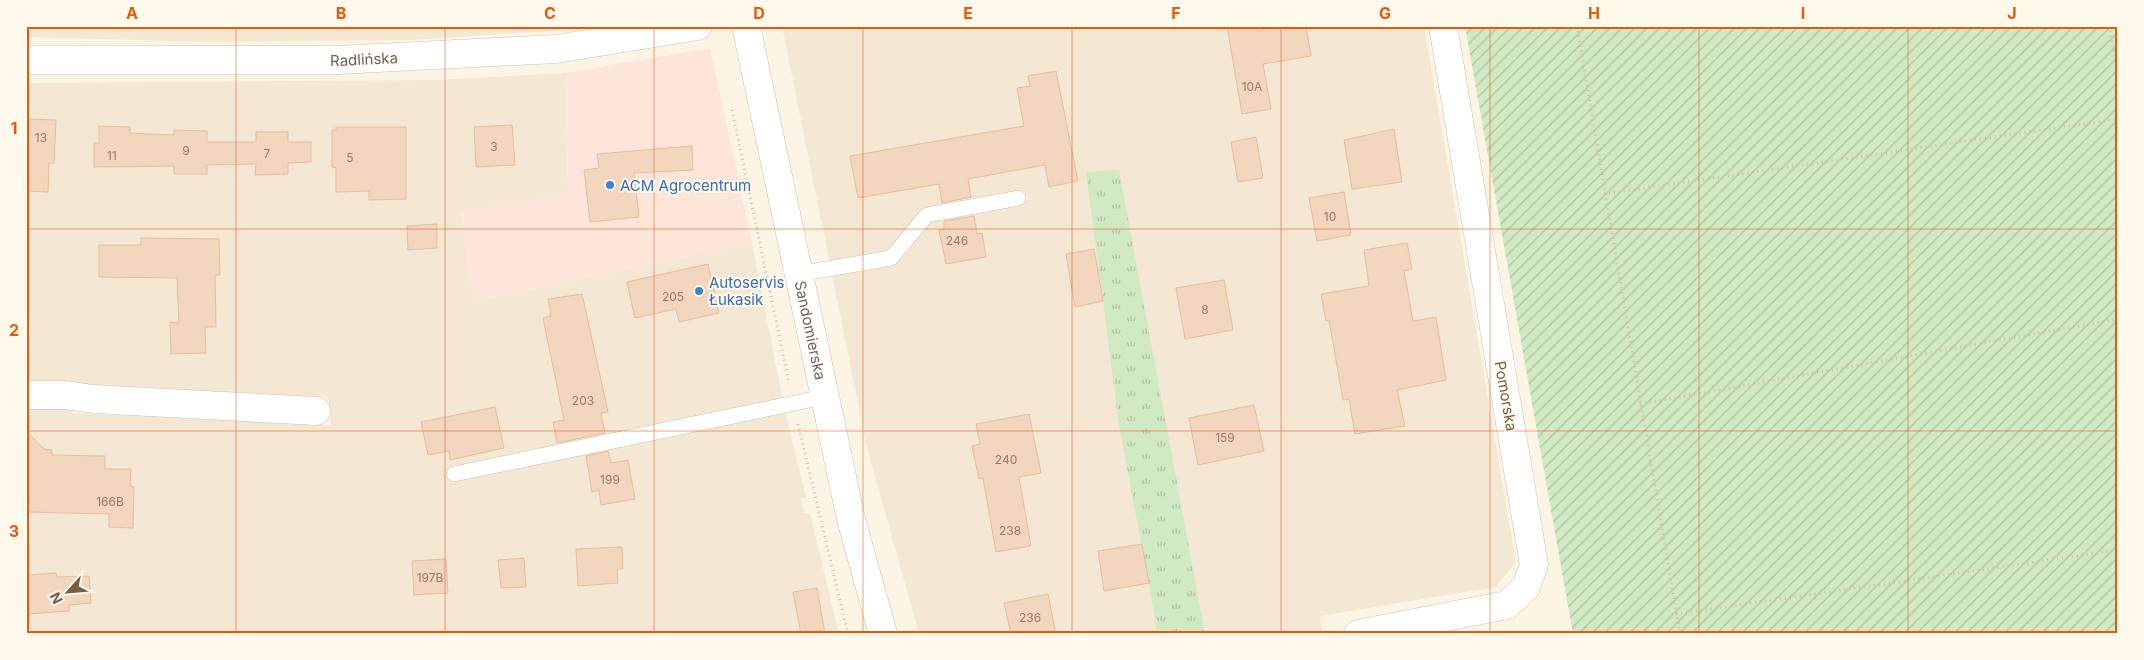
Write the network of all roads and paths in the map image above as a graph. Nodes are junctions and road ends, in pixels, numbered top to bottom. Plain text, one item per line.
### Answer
1 (698, 26) edge
2 (746, 26) edge
3 (1443, 26) edge
4 (1577, 26) edge
5 (2109, 26) edge
6 (26, 60) edge
7 (2118, 74) edge
8 (732, 106) dead end
9 (2118, 119) edge
10 (1604, 194) junction
11 (1018, 198) dead end
12 (798, 274) junction
13 (2118, 319) edge
14 (26, 395) edge
15 (824, 397) junction
16 (793, 404) junction
17 (1640, 404) junction
18 (316, 411) dead end
19 (454, 474) dead end
20 (2118, 550) edge
21 (1676, 614) junction
22 (848, 634) edge
23 (883, 634) edge
24 (1358, 634) edge
25 (1680, 634) edge

1 - 6 street, Radlińska
2 - 12 street, Sandomierska
3 - 24 street, Pomorska
4 - 10 path
5 - 7 path
8 - 16 path
9 - 10 path
10 - 17 path
11 - 12 lane
12 - 15 street, Sandomierska
13 - 17 path
14 - 18 street
15 - 16 lane
15 - 23 street, Sandomierska
16 - 19 lane
16 - 22 path
17 - 21 path
20 - 21 path
21 - 25 path

